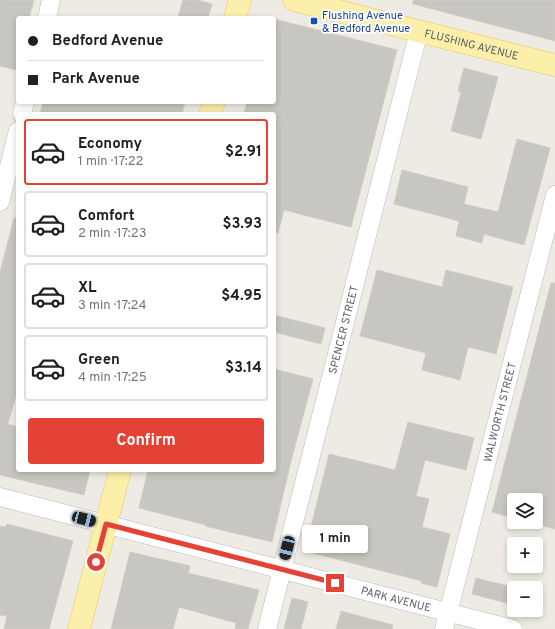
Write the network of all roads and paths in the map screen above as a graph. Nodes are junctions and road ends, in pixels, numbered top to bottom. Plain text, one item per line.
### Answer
1 (51, 0) edge
2 (240, 0) edge
3 (294, 0) edge
4 (47, 16) edge
5 (236, 16) edge
6 (419, 30) junction
7 (555, 65) edge
8 (16, 139) edge
9 (555, 195) edge
10 (0, 202) edge
11 (119, 472) edge
12 (0, 497) edge
13 (106, 524) junction
14 (282, 569) junction
15 (446, 621) edge
16 (79, 629) edge
17 (267, 629) edge
18 (513, 629) edge

1 - 4 street
2 - 5 main road
3 - 6 main road, FLUSHING AVENUE
6 - 7 main road, FLUSHING AVENUE
6 - 14 street, SPENCER STREET
8 - 10 street
9 - 15 street, WALWORTH STREET
11 - 13 main road
12 - 13 street, PARK AVENUE
13 - 14 street, PARK AVENUE
13 - 16 main road
14 - 15 street, PARK AVENUE
14 - 17 street, SPENCER STREET
15 - 18 street, PARK AVENUE

